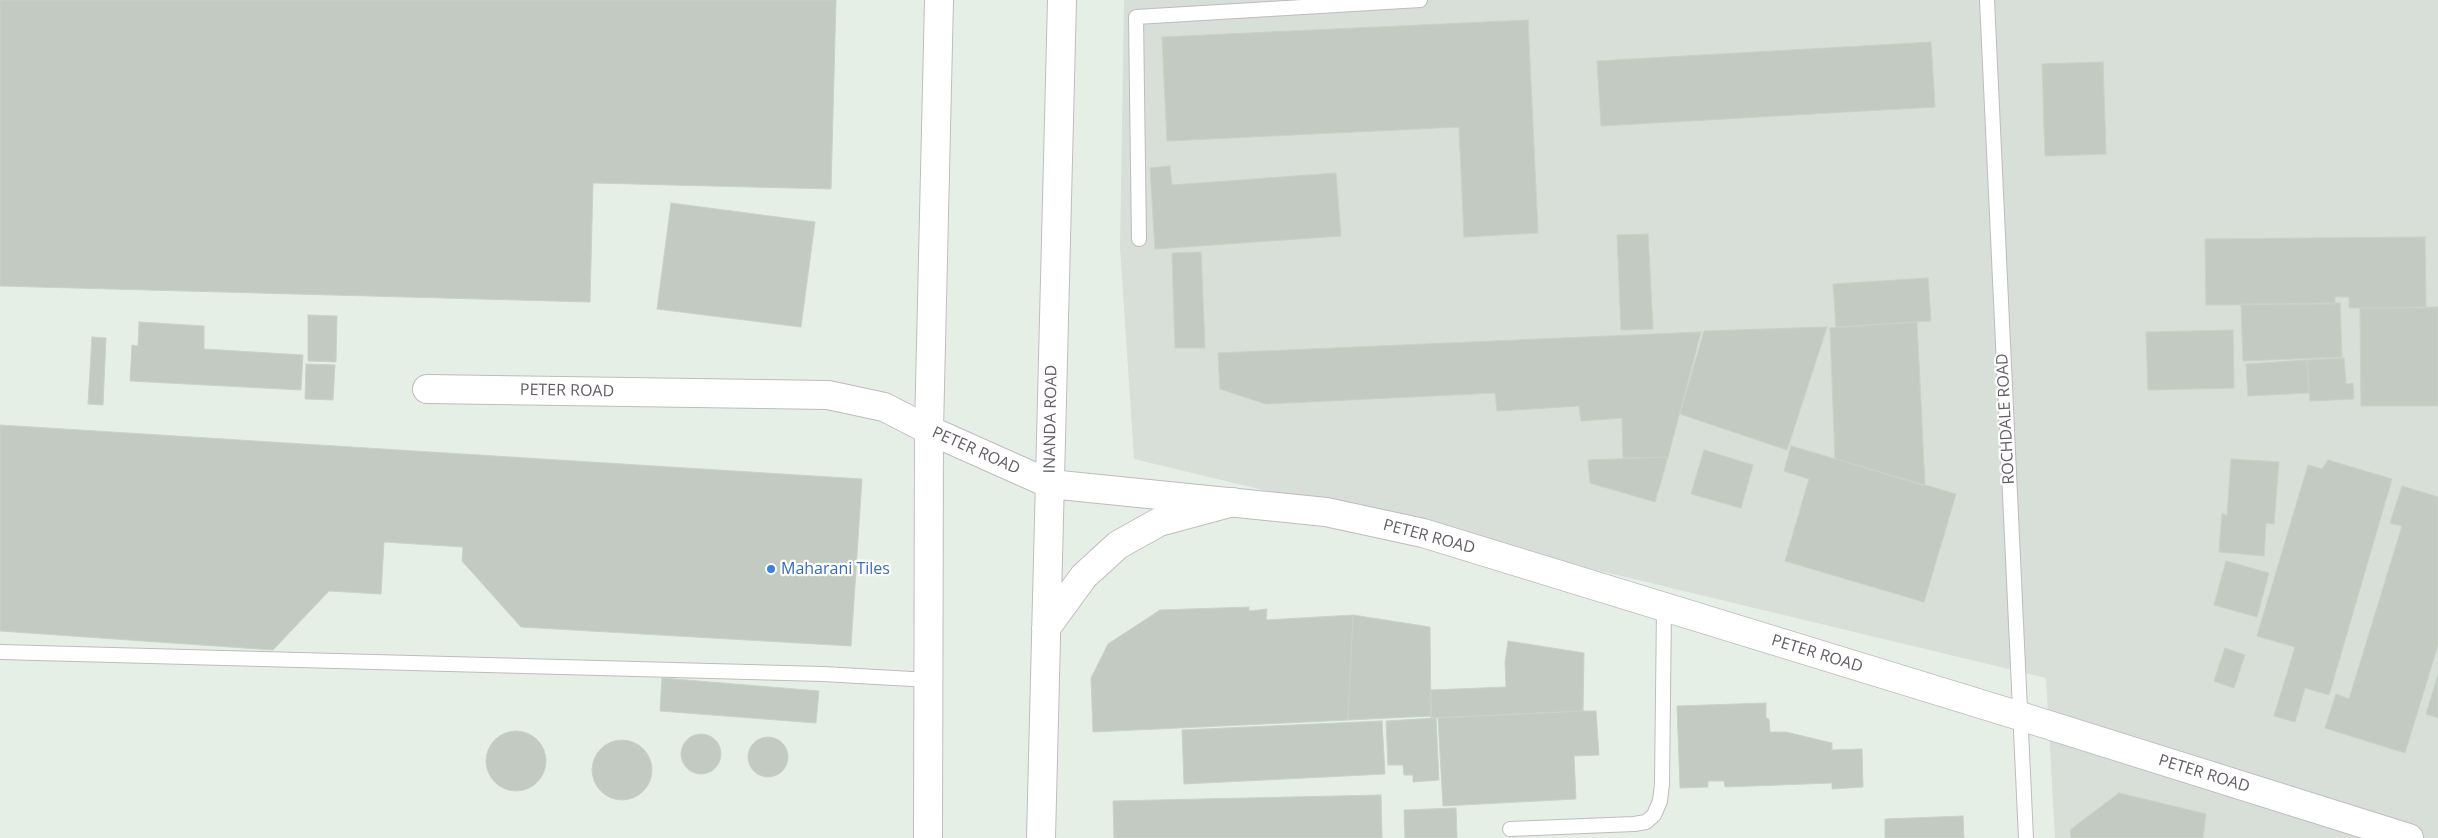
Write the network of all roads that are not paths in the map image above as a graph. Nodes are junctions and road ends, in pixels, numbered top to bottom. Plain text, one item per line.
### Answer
1 (939, 0) edge
2 (1062, 0) edge
3 (1420, 0) edge
4 (1987, 0) edge
5 (1139, 239) dead end
6 (427, 389) dead end
7 (929, 430) junction
8 (1050, 484) junction
9 (1233, 502) junction
10 (1664, 607) junction
11 (1046, 628) junction
12 (0, 652) edge
13 (929, 680) junction
14 (2020, 716) junction
15 (1510, 829) dead end
16 (2361, 831) edge
17 (928, 838) edge
18 (1041, 838) edge
19 (2026, 838) edge
20 (2409, 838) edge

1 - 7 street
2 - 8 street, INANDA ROAD
3 - 5 lane
4 - 14 lane, ROCHDALE ROAD
6 - 7 street, PETER ROAD
7 - 8 street, PETER ROAD
7 - 13 street
8 - 9 street, PETER ROAD
8 - 11 street, INANDA ROAD
9 - 10 street, PETER ROAD
9 - 11 street
10 - 14 street, PETER ROAD
10 - 15 lane
11 - 18 street, INANDA ROAD
12 - 13 lane
13 - 17 street
14 - 16 street, PETER ROAD
14 - 19 lane, ROCHDALE ROAD
16 - 20 street, PETER ROAD

